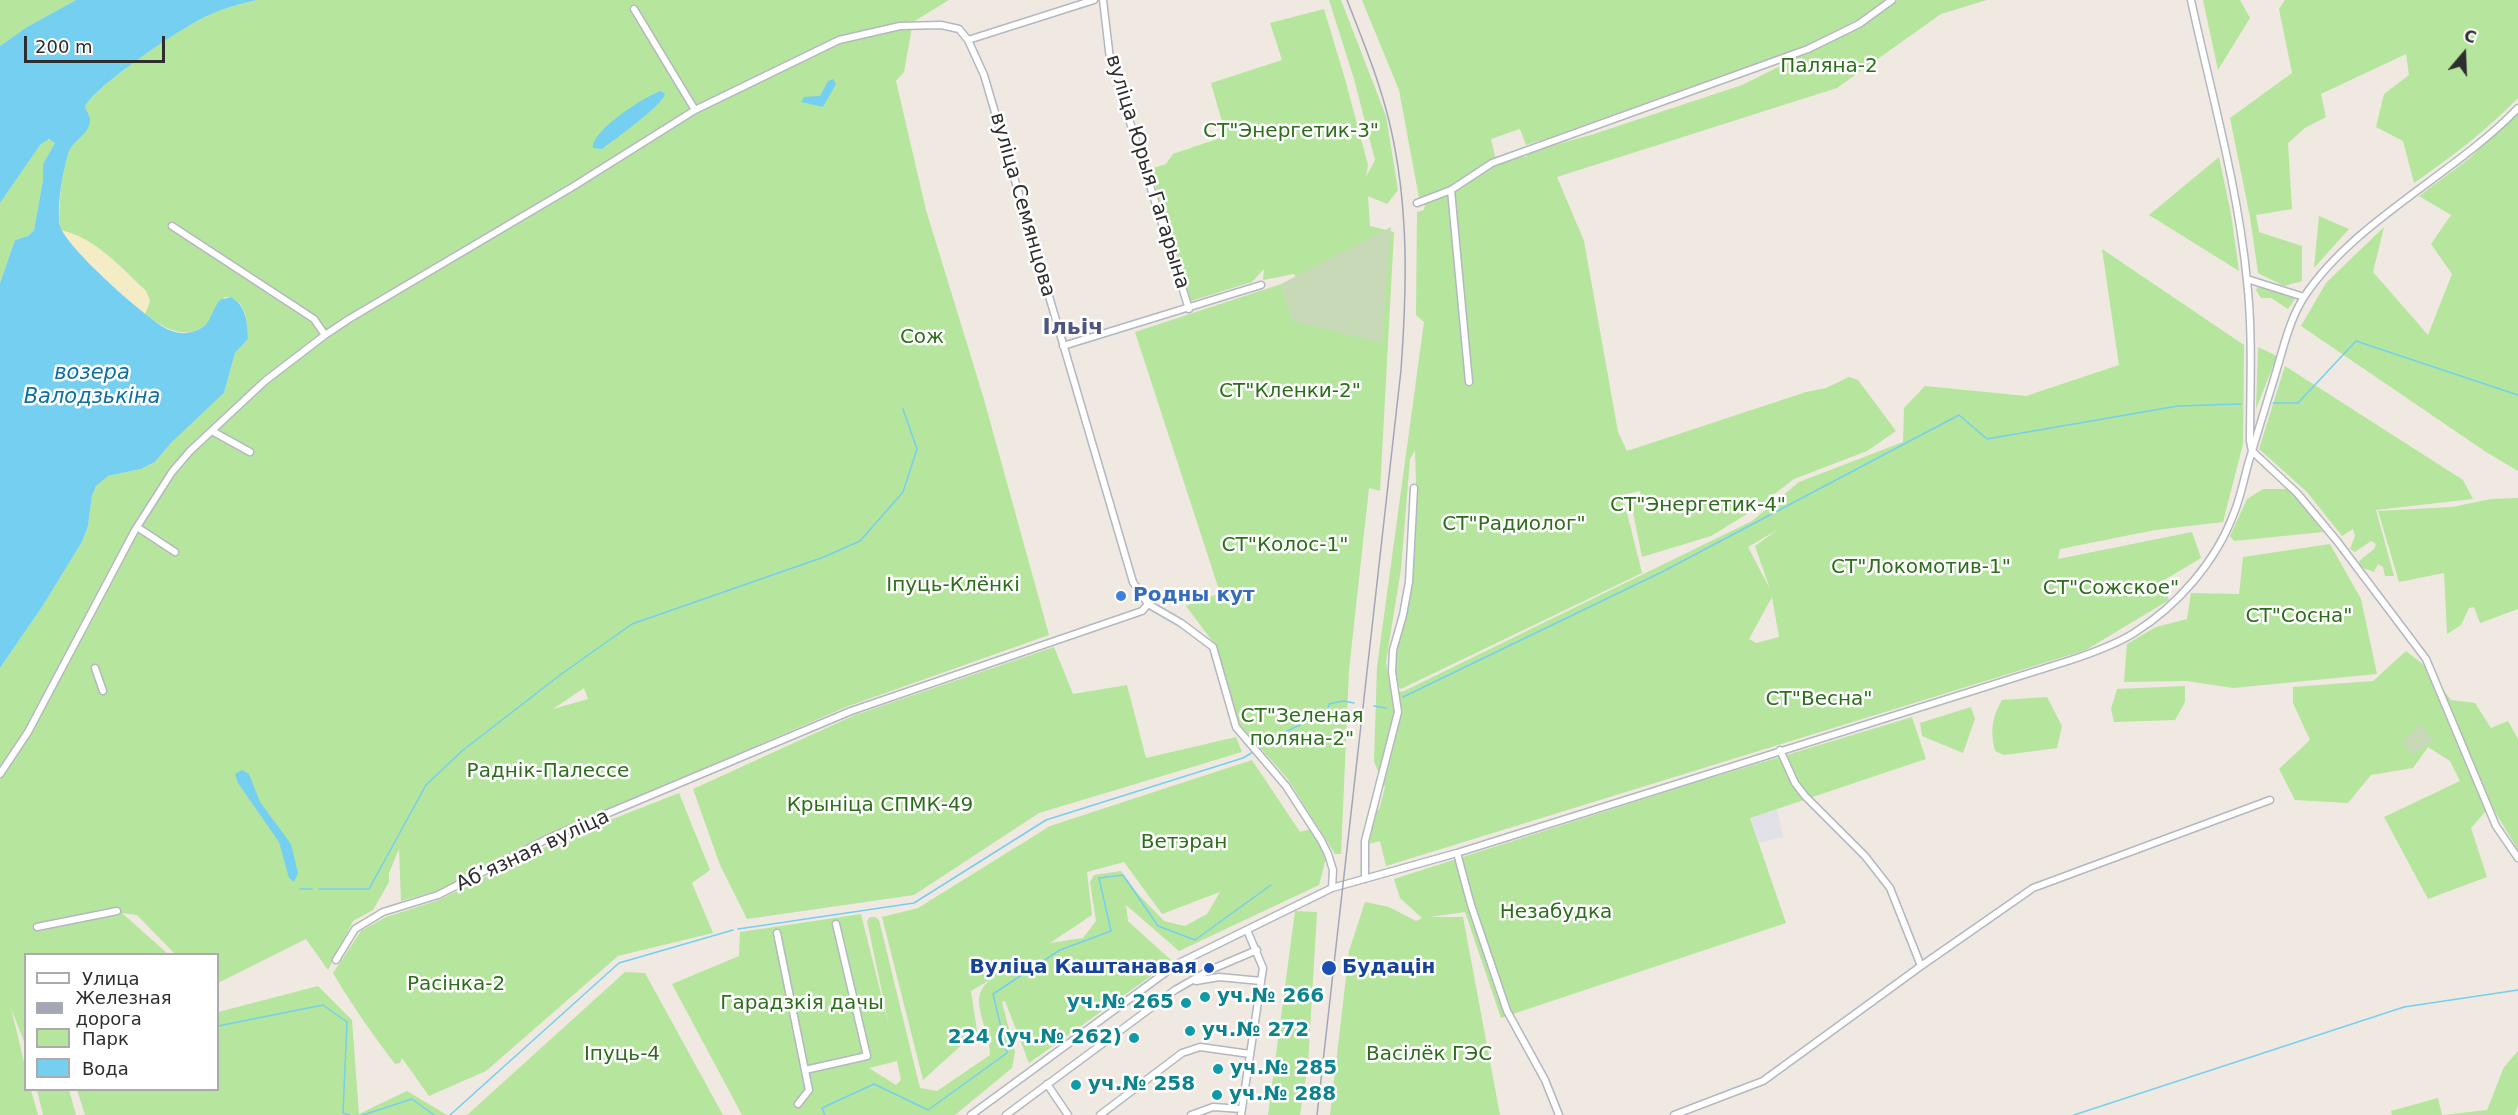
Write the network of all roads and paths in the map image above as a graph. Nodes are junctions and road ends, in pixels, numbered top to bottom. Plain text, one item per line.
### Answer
1 (1095, 0) edge
2 (1103, 0) edge
3 (1892, 0) edge
4 (2191, 0) edge
5 (634, 9) dead end
6 (968, 40) junction
7 (2518, 108) edge
8 (695, 110) junction
9 (1451, 190) junction
10 (1417, 203) dead end
11 (172, 226) dead end
12 (2247, 279) junction
13 (1261, 285) dead end
14 (2304, 297) junction
15 (1189, 309) junction
16 (325, 335) junction
17 (1063, 346) junction
18 (1469, 382) dead end
19 (212, 431) junction
20 (250, 452) dead end
21 (2252, 452) junction
22 (1414, 488) dead end
23 (137, 527) junction
24 (175, 552) dead end
25 (1148, 604) junction
26 (95, 668) dead end
27 (103, 691) dead end
28 (1780, 750) junction
29 (0, 774) edge
30 (2270, 800) dead end
31 (1457, 853) junction
32 (2518, 858) edge
33 (1365, 879) junction
34 (1332, 888) junction
35 (117, 911) dead end
36 (836, 924) dead end
37 (37, 927) dead end
38 (1247, 930) junction
39 (777, 933) dead end
40 (1257, 950) junction
41 (336, 960) dead end
42 (1921, 966) junction
43 (1261, 981) junction
44 (1187, 984) junction
45 (1250, 1054) junction
46 (805, 1071) junction
47 (1047, 1084) junction
48 (798, 1104) dead end
49 (1242, 1112) edge
50 (971, 1115) edge
51 (1006, 1115) edge
52 (1068, 1115) edge
53 (1100, 1115) edge
54 (1191, 1115) edge
55 (1559, 1115) edge
56 (1674, 1115) edge

1 - 6 street
2 - 15 street, вуліца Юрыя Гагарына
3 - 9 street
4 - 12 street
5 - 8 street
6 - 8 street
6 - 17 street, вуліца Семянцова
7 - 14 street
8 - 16 street
9 - 10 street
9 - 18 street
11 - 16 street
12 - 14 street
12 - 21 street
13 - 15 street
14 - 21 street
15 - 17 street
16 - 19 street
17 - 25 street, вуліца Семянцова
19 - 20 street
19 - 23 street
21 - 28 street
21 - 32 street
22 - 33 street
23 - 24 street
23 - 29 street
25 - 34 street, вуліца Семянцова
25 - 41 street, Абʼязная вуліца
26 - 27 street
28 - 31 street
28 - 42 street
30 - 42 street
31 - 33 street
31 - 55 street
33 - 34 street
34 - 38 street
35 - 37 street
36 - 46 street
38 - 40 street
38 - 50 street
39 - 46 street
40 - 43 street
40 - 44 street
42 - 56 street
43 - 44 street
43 - 45 street
44 - 47 street
45 - 49 street
45 - 53 street
46 - 48 street
47 - 51 street
47 - 52 street
49 - 54 street

